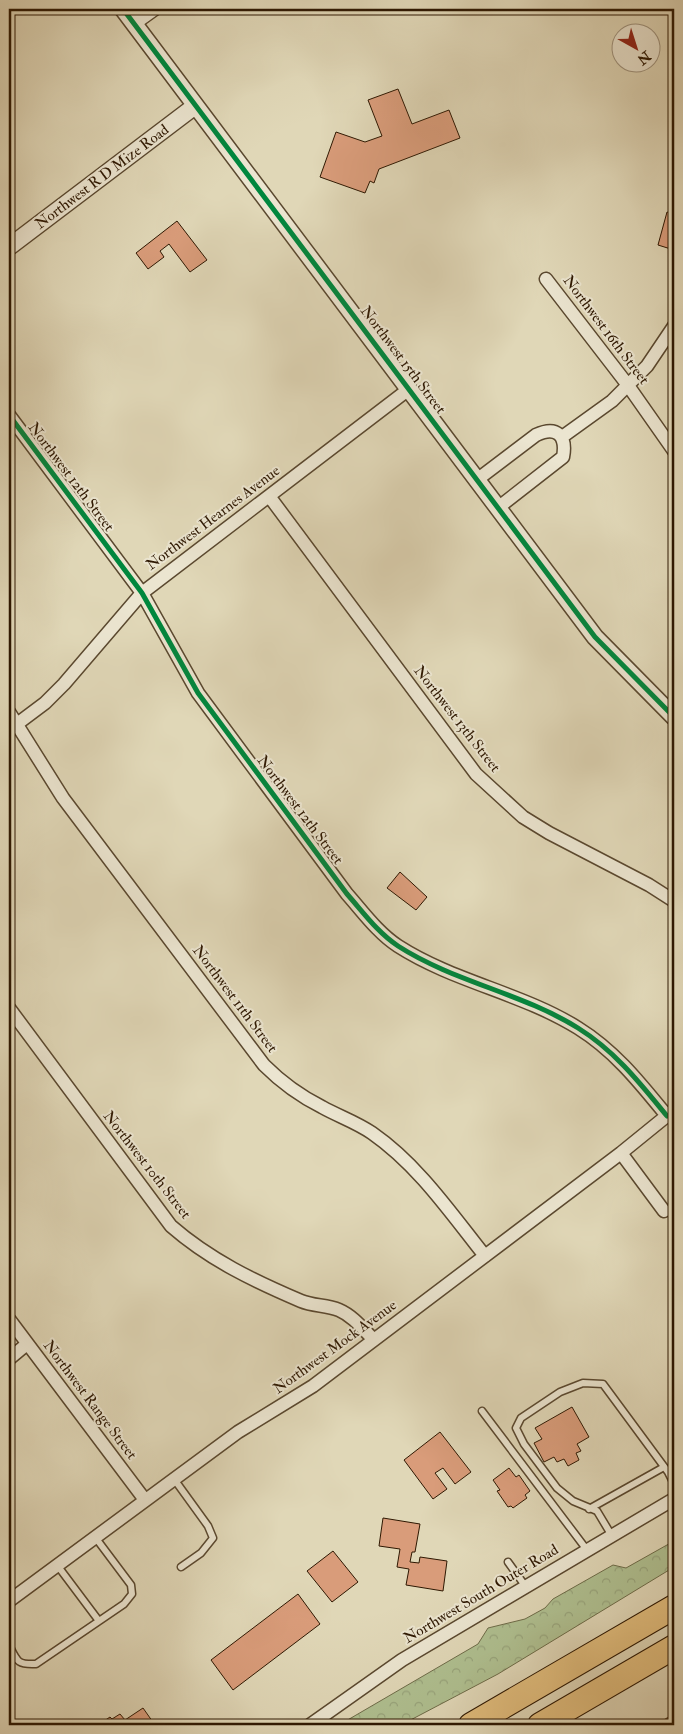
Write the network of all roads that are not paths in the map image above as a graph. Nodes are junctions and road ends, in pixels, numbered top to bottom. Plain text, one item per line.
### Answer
1 (123, 9) edge
2 (155, 9) edge
3 (134, 24) junction
4 (195, 106) junction
5 (9, 247) edge
6 (546, 279) dead end
7 (674, 326) edge
8 (627, 384) junction
9 (409, 390) junction
10 (9, 415) edge
11 (562, 437) junction
12 (674, 451) edge
13 (478, 478) junction
14 (269, 496) junction
15 (499, 507) junction
16 (142, 593) junction
17 (9, 712) edge
18 (674, 717) edge
19 (13, 726) edge
20 (674, 901) edge
21 (9, 1008) edge
22 (671, 1113) edge
23 (621, 1153) junction
24 (664, 1211) dead end
25 (485, 1256) junction
26 (9, 1319) edge
27 (374, 1340) junction
28 (27, 1344) junction
29 (9, 1359) edge
30 (482, 1411) dead end
31 (664, 1466) junction
32 (174, 1479) junction
33 (674, 1484) edge
34 (145, 1500) junction
35 (674, 1500) edge
36 (588, 1509) junction
37 (612, 1536) junction
38 (95, 1537) junction
39 (587, 1550) junction
40 (508, 1562) dead end
41 (57, 1565) junction
42 (181, 1567) dead end
43 (526, 1587) junction
44 (9, 1601) edge
45 (674, 1607) edge
46 (99, 1621) junction
47 (9, 1645) edge
48 (674, 1647) edge
49 (674, 1722) edge
50 (310, 1725) edge
51 (471, 1725) edge
52 (540, 1725) edge
53 (669, 1725) edge

1 - 3 street, Northwest 15th Street
2 - 3 street
3 - 4 street, Northwest 15th Street
4 - 5 street, Northwest R D Mize Road
4 - 9 street, Northwest 15th Street
6 - 8 street, Northwest 16th Street
7 - 8 street
8 - 11 street
8 - 12 street, Northwest 16th Street
9 - 13 street, Northwest 15th Street
9 - 14 street, Northwest Hearnes Avenue
10 - 16 street, Northwest 12th Street
11 - 13 street
11 - 15 street
13 - 15 street, Northwest 15th Street
14 - 16 street, Northwest Hearnes Avenue
14 - 20 street, Northwest 13th Street
15 - 18 street, Northwest 15th Street
16 - 19 street, Northwest Hearnes Avenue
16 - 22 street, Northwest 12th Street
17 - 19 street, Northwest 11th Street
19 - 25 street, Northwest 11th Street
21 - 27 street, Northwest 10th Street
22 - 23 street, Northwest Mock Avenue
23 - 24 street
23 - 25 street, Northwest Mock Avenue
25 - 27 street, Northwest Mock Avenue
26 - 28 street, Northwest Range Street
27 - 32 street, Northwest Mock Avenue
28 - 29 street
28 - 34 street, Northwest Range Street
30 - 39 lane
31 - 33 lane
31 - 36 lane
31 - 36 lane
32 - 34 street, Northwest Mock Avenue
32 - 42 lane
34 - 38 street, Northwest Mock Avenue
35 - 37 street, Northwest South Outer Road
36 - 37 lane
37 - 39 street, Northwest South Outer Road
38 - 41 street, Northwest Mock Avenue
38 - 46 lane
39 - 43 street, Northwest South Outer Road
40 - 43 lane
41 - 44 street, Northwest Mock Avenue
41 - 46 lane
43 - 50 street, Northwest South Outer Road
45 - 51 highway
46 - 47 lane
48 - 52 highway
49 - 53 street

